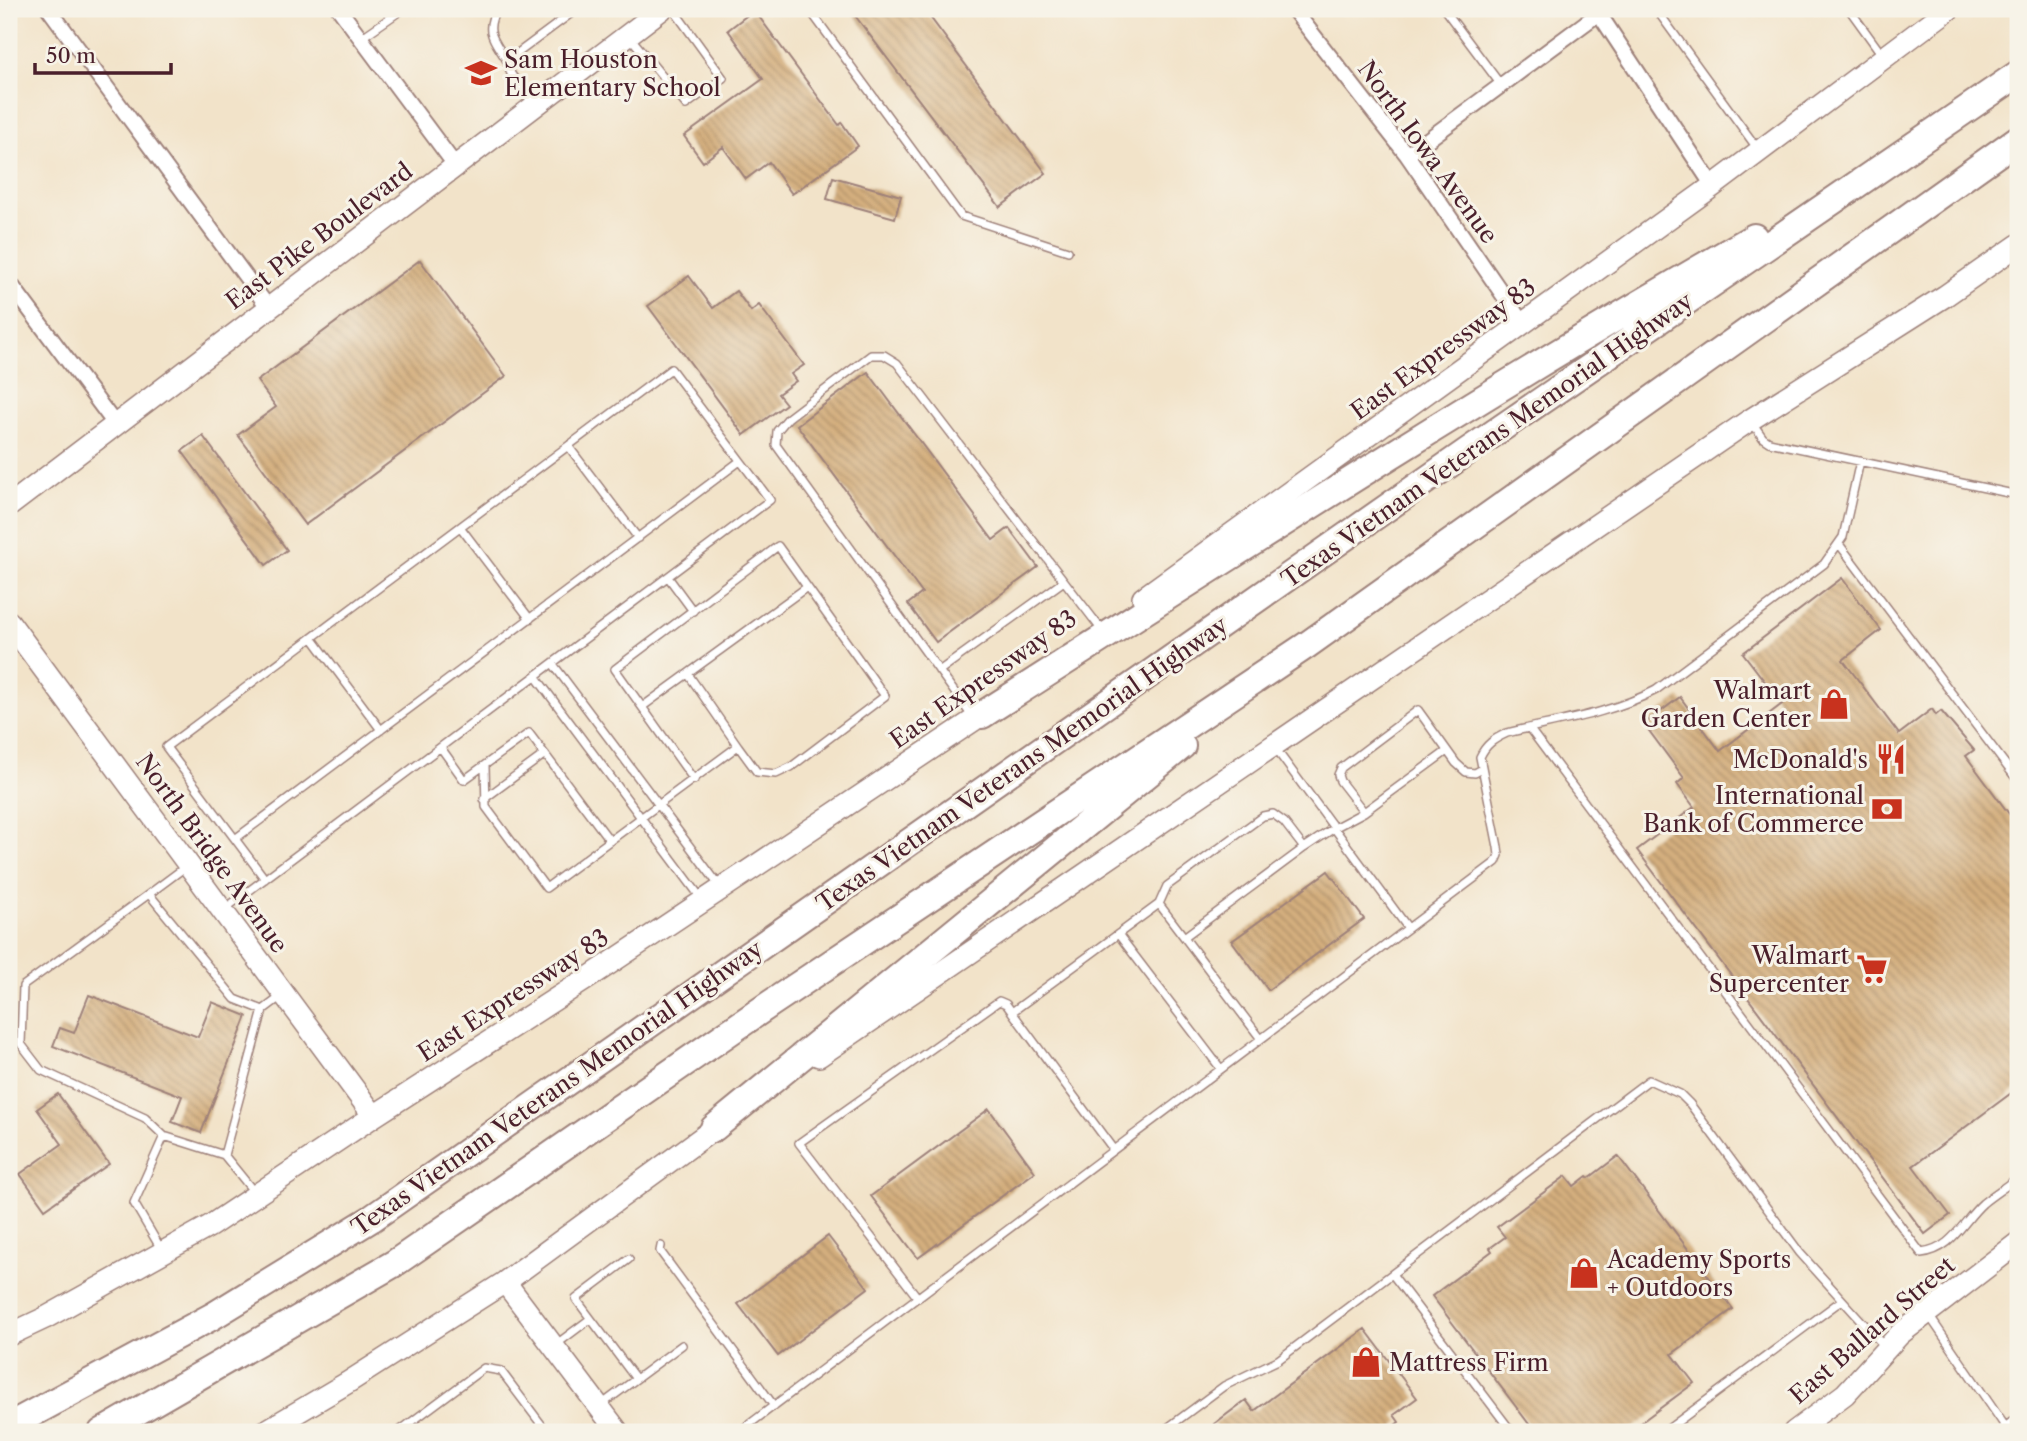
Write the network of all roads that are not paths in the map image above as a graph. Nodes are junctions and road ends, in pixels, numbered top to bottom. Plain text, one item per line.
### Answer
1 (49, 9) edge
2 (339, 9) edge
3 (403, 9) edge
4 (496, 9) edge
5 (578, 9) edge
6 (662, 9) edge
7 (673, 9) edge
8 (809, 9) edge
9 (1293, 9) edge
10 (1444, 9) edge
11 (1656, 9) edge
12 (1849, 9) edge
13 (1949, 9) edge
14 (1600, 10) edge
15 (628, 34) junction
16 (361, 38) junction
17 (1884, 58) junction
18 (507, 61) junction
19 (2018, 74) edge
20 (1501, 85) junction
21 (534, 105) junction
22 (1928, 136) junction
23 (2018, 138) edge
24 (1759, 152) junction
25 (1407, 155) junction
26 (455, 165) junction
27 (1713, 186) junction
28 (2018, 245) edge
29 (1068, 251) dead end
30 (9, 282) edge
31 (268, 307) junction
32 (1523, 324) junction
33 (1750, 420) junction
34 (115, 424) junction
35 (569, 447) junction
36 (740, 461) junction
37 (1860, 461) junction
38 (2018, 495) edge
39 (9, 506) edge
40 (461, 528) junction
41 (638, 538) junction
42 (1839, 544) junction
43 (668, 577) junction
44 (1064, 581) junction
45 (807, 587) junction
46 (693, 611) junction
47 (530, 619) junction
48 (9, 622) edge
49 (1101, 629) junction
50 (313, 639) junction
51 (1307, 645) junction
52 (553, 664) junction
53 (939, 671) junction
54 (688, 674) junction
55 (536, 677) junction
56 (642, 707) junction
57 (978, 717) junction
58 (1529, 728) junction
59 (381, 730) junction
60 (738, 746) junction
61 (1273, 746) junction
62 (440, 748) junction
63 (1447, 751) junction
64 (545, 754) junction
65 (485, 766) junction
66 (1482, 769) junction
67 (694, 780) junction
68 (2018, 781) edge
69 (484, 799) junction
70 (659, 806) junction
71 (1364, 812) junction
72 (642, 818) junction
73 (1334, 828) junction
74 (235, 839) junction
75 (610, 841) junction
76 (1304, 848) junction
77 (188, 865) junction
78 (265, 879) junction
79 (149, 894) junction
80 (712, 895) junction
81 (1159, 904) junction
82 (222, 911) junction
83 (1408, 928) junction
84 (1118, 934) junction
85 (1184, 937) junction
86 (284, 994) junction
87 (263, 1010) junction
88 (1012, 1012) junction
89 (1261, 1039) junction
90 (1221, 1069) junction
91 (374, 1116) junction
92 (714, 1128) junction
93 (164, 1136) junction
94 (1113, 1149) junction
95 (224, 1155) junction
96 (2018, 1177) edge
97 (256, 1196) junction
98 (2018, 1243) edge
99 (661, 1246) dead end
100 (163, 1253) junction
101 (629, 1259) dead end
102 (1392, 1273) junction
103 (505, 1282) junction
104 (918, 1298) junction
105 (1842, 1300) junction
106 (1927, 1313) junction
107 (590, 1319) junction
108 (9, 1335) edge
109 (682, 1345) dead end
110 (553, 1346) junction
111 (1887, 1349) junction
112 (636, 1378) junction
113 (774, 1406) junction
114 (599, 1407) junction
115 (2018, 1417) edge
116 (9, 1426) edge
117 (272, 1430) edge
118 (2007, 1430) edge
119 (102, 1432) edge
120 (398, 1432) edge
121 (547, 1432) edge
122 (618, 1432) edge
123 (739, 1432) edge
124 (1161, 1432) edge
125 (1512, 1432) edge
126 (1664, 1432) edge
127 (1794, 1432) edge

1 - 31 street
2 - 16 street
3 - 16 lane
4 - 18 lane
5 - 18 lane
6 - 15 main road, East Pike Boulevard
7 - 15 lane
8 - 29 lane
9 - 25 street, North Iowa Avenue
10 - 20 lane
11 - 24 lane
12 - 17 lane
13 - 17 main road, East Expressway 83
14 - 20 street
14 - 27 street
15 - 21 main road, East Pike Boulevard
16 - 26 street
17 - 24 main road, East Expressway 83
18 - 21 lane
19 - 22 highway, Texas Vietnam Veterans Memorial Highway
20 - 25 street
21 - 26 main road, East Pike Boulevard
22 - 57 highway
22 - 116 highway, Texas Vietnam Veterans Memorial Highway
23 - 51 highway, Texas Vietnam Veterans Memorial Highway
24 - 27 main road, East Expressway 83
25 - 32 street, North Iowa Avenue
26 - 31 main road, East Pike Boulevard
27 - 32 main road, East Expressway 83
28 - 33 main road
30 - 34 street
31 - 34 main road, East Pike Boulevard
32 - 49 main road, East Expressway 83
33 - 37 lane
33 - 61 main road
34 - 39 main road, East Pike Boulevard
35 - 36 lane
35 - 40 lane
35 - 41 lane
36 - 41 lane
36 - 43 lane
37 - 38 lane
37 - 42 lane
40 - 47 lane
40 - 50 lane
41 - 47 lane
42 - 58 lane
42 - 68 lane
43 - 46 lane
43 - 52 lane
44 - 49 lane
44 - 53 lane
44 - 53 lane
45 - 46 lane
45 - 54 lane
45 - 60 lane
46 - 56 lane
47 - 59 lane
48 - 77 main road, North Bridge Avenue
49 - 57 main road, East Expressway 83
50 - 59 lane
50 - 74 lane
51 - 92 highway
51 - 119 highway, Texas Vietnam Veterans Memorial Highway
52 - 55 lane
52 - 70 lane
53 - 57 lane
54 - 56 lane
54 - 60 lane
55 - 62 lane
55 - 72 lane
56 - 67 lane
57 - 80 main road, East Expressway 83
58 - 66 lane
58 - 96 lane
59 - 74 lane
60 - 67 lane
61 - 73 lane
61 - 92 main road
62 - 65 lane
62 - 78 lane
63 - 66 lane
63 - 71 lane
63 - 71 lane
64 - 65 lane
64 - 69 lane
64 - 75 lane
65 - 69 lane
66 - 83 lane
67 - 70 lane
69 - 75 lane
70 - 72 lane
70 - 80 lane
71 - 73 lane
72 - 75 lane
72 - 80 lane
73 - 76 lane
73 - 83 lane
74 - 78 lane
76 - 81 lane
76 - 85 lane
77 - 79 lane
77 - 82 main road, North Bridge Avenue
78 - 82 lane
79 - 87 lane
79 - 93 lane
80 - 91 main road, East Expressway 83
81 - 84 lane
81 - 85 lane
82 - 86 main road, North Bridge Avenue
83 - 89 lane
84 - 88 lane
84 - 90 lane
85 - 89 lane
86 - 87 lane
86 - 91 main road, North Bridge Avenue
87 - 95 lane
88 - 94 lane
88 - 104 lane
89 - 90 lane
90 - 94 lane
91 - 97 main road, East Expressway 83
92 - 103 main road
93 - 95 lane
93 - 100 lane
94 - 104 lane
95 - 97 lane
97 - 100 main road, East Expressway 83
98 - 106 main road, East Ballard Street
99 - 113 lane
100 - 108 main road, East Expressway 83
101 - 107 lane
102 - 105 lane
102 - 124 lane
102 - 125 lane
103 - 110 main road
103 - 117 main road
104 - 113 lane
105 - 111 lane
105 - 126 lane
106 - 111 main road, East Ballard Street
106 - 118 lane
107 - 110 lane
107 - 112 lane
109 - 112 lane
110 - 114 main road
111 - 127 main road, East Ballard Street
112 - 114 lane
113 - 123 lane
114 - 122 main road
115 - 118 lane
120 - 121 lane

